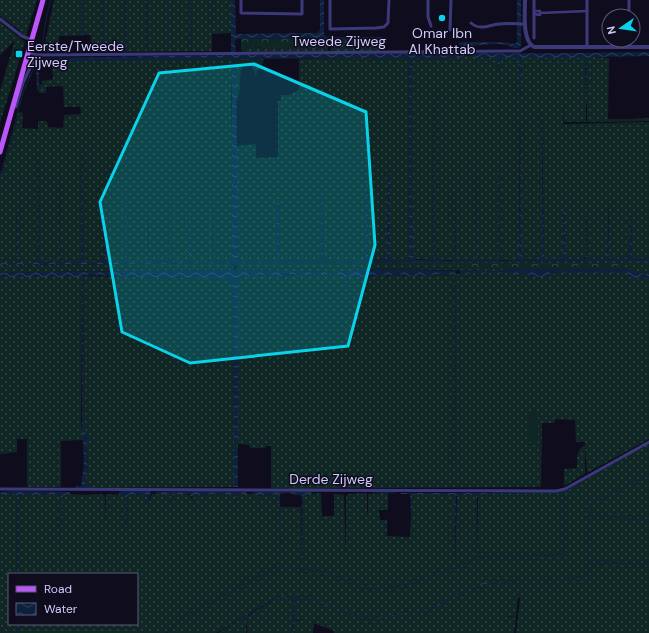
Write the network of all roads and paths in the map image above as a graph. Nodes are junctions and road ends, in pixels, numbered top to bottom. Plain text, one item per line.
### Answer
1 (43, 0) edge
2 (241, 0) edge
3 (302, 0) edge
4 (330, 0) edge
5 (389, 0) edge
6 (428, 0) edge
7 (451, 0) edge
8 (525, 0) edge
9 (534, 0) edge
10 (587, 0) edge
11 (587, 11) junction
12 (534, 13) junction
13 (0, 19) edge
14 (471, 23) dead end
15 (523, 24) junction
16 (431, 26) dead end
17 (450, 30) dead end
18 (534, 38) dead end
19 (32, 40) junction
20 (531, 45) junction
21 (587, 47) junction
22 (601, 47) edge
23 (28, 52) junction
24 (36, 55) junction
25 (16, 108) dead end
26 (0, 152) edge
27 (649, 442) edge
28 (0, 489) edge

1 - 19 main road
2 - 3 street
4 - 5 street
6 - 16 street
7 - 17 street
8 - 15 street
9 - 12 street
10 - 11 street
11 - 12 street
11 - 21 street
12 - 18 street
13 - 19 street
14 - 15 street
15 - 20 street
19 - 23 main road
20 - 21 street, Tweede Zijweg
20 - 24 street, Tweede Zijweg
21 - 22 street, Tweede Zijweg
23 - 24 street, Tweede Zijweg
23 - 26 main road
24 - 25 street
27 - 28 street, Derde Zijweg

